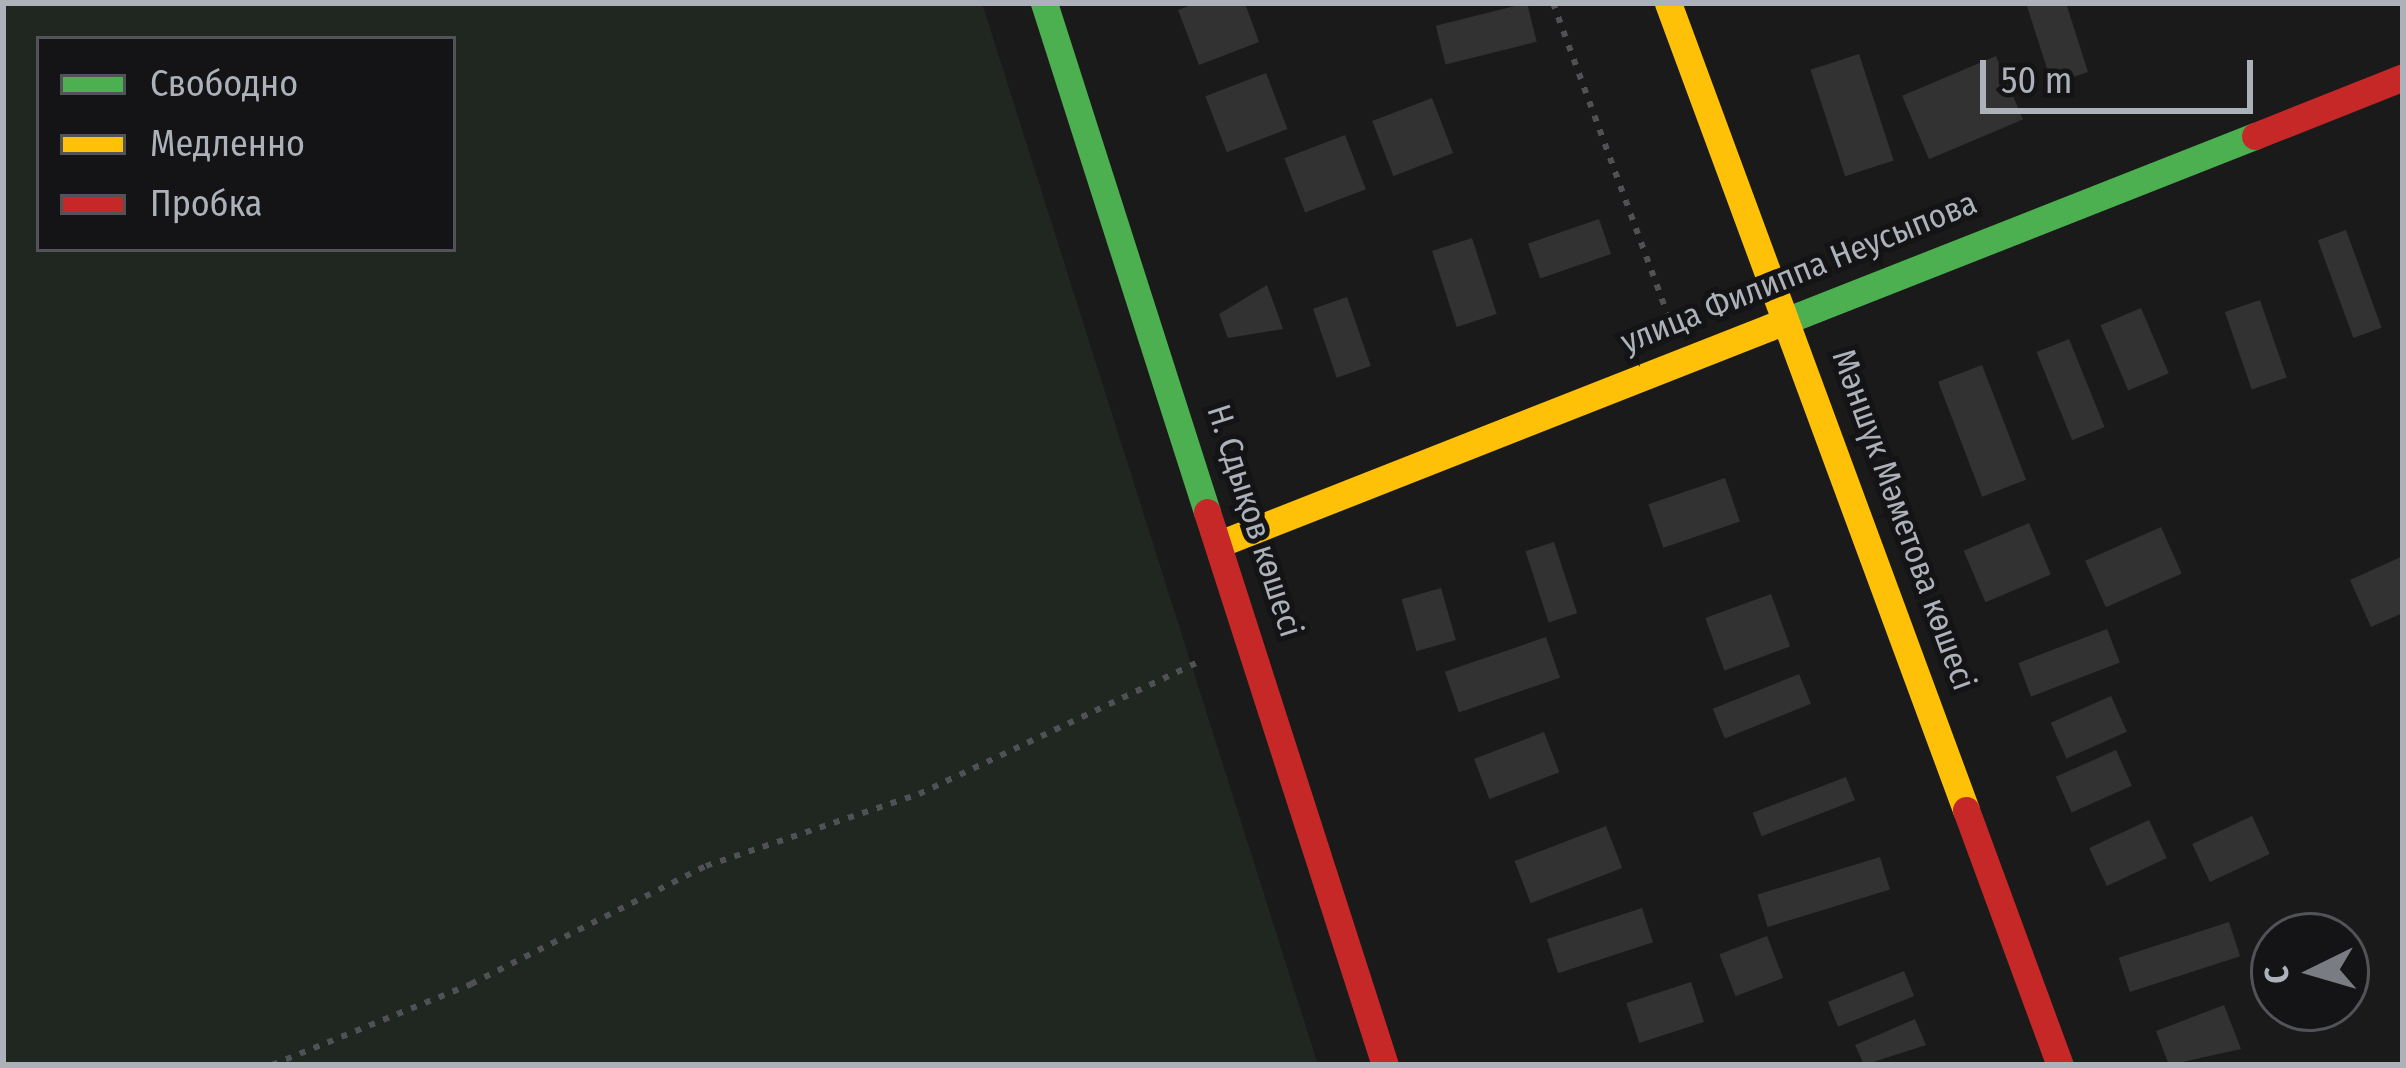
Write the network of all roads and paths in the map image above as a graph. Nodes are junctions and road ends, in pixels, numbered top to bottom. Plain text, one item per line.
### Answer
1 (1044, 3) edge
2 (1552, 3) edge
3 (1668, 3) edge
4 (2403, 77) edge
5 (1790, 312) junction
6 (1684, 359) junction
7 (1224, 542) junction
8 (1206, 659) dead end
9 (272, 1065) edge
10 (1384, 1065) edge
11 (2060, 1065) edge

1 - 7 street, Н. Сдықов көшесі
2 - 6 path
3 - 5 street, Мәншүк Мәметова көшесі
4 - 5 street, улица Филиппа Неусыпова
5 - 6 street, улица Филиппа Неусыпова
5 - 11 street, Мәншүк Мәметова көшесі
6 - 7 street, улица Филиппа Неусыпова
7 - 10 street, Н. Сдықов көшесі
8 - 9 path

